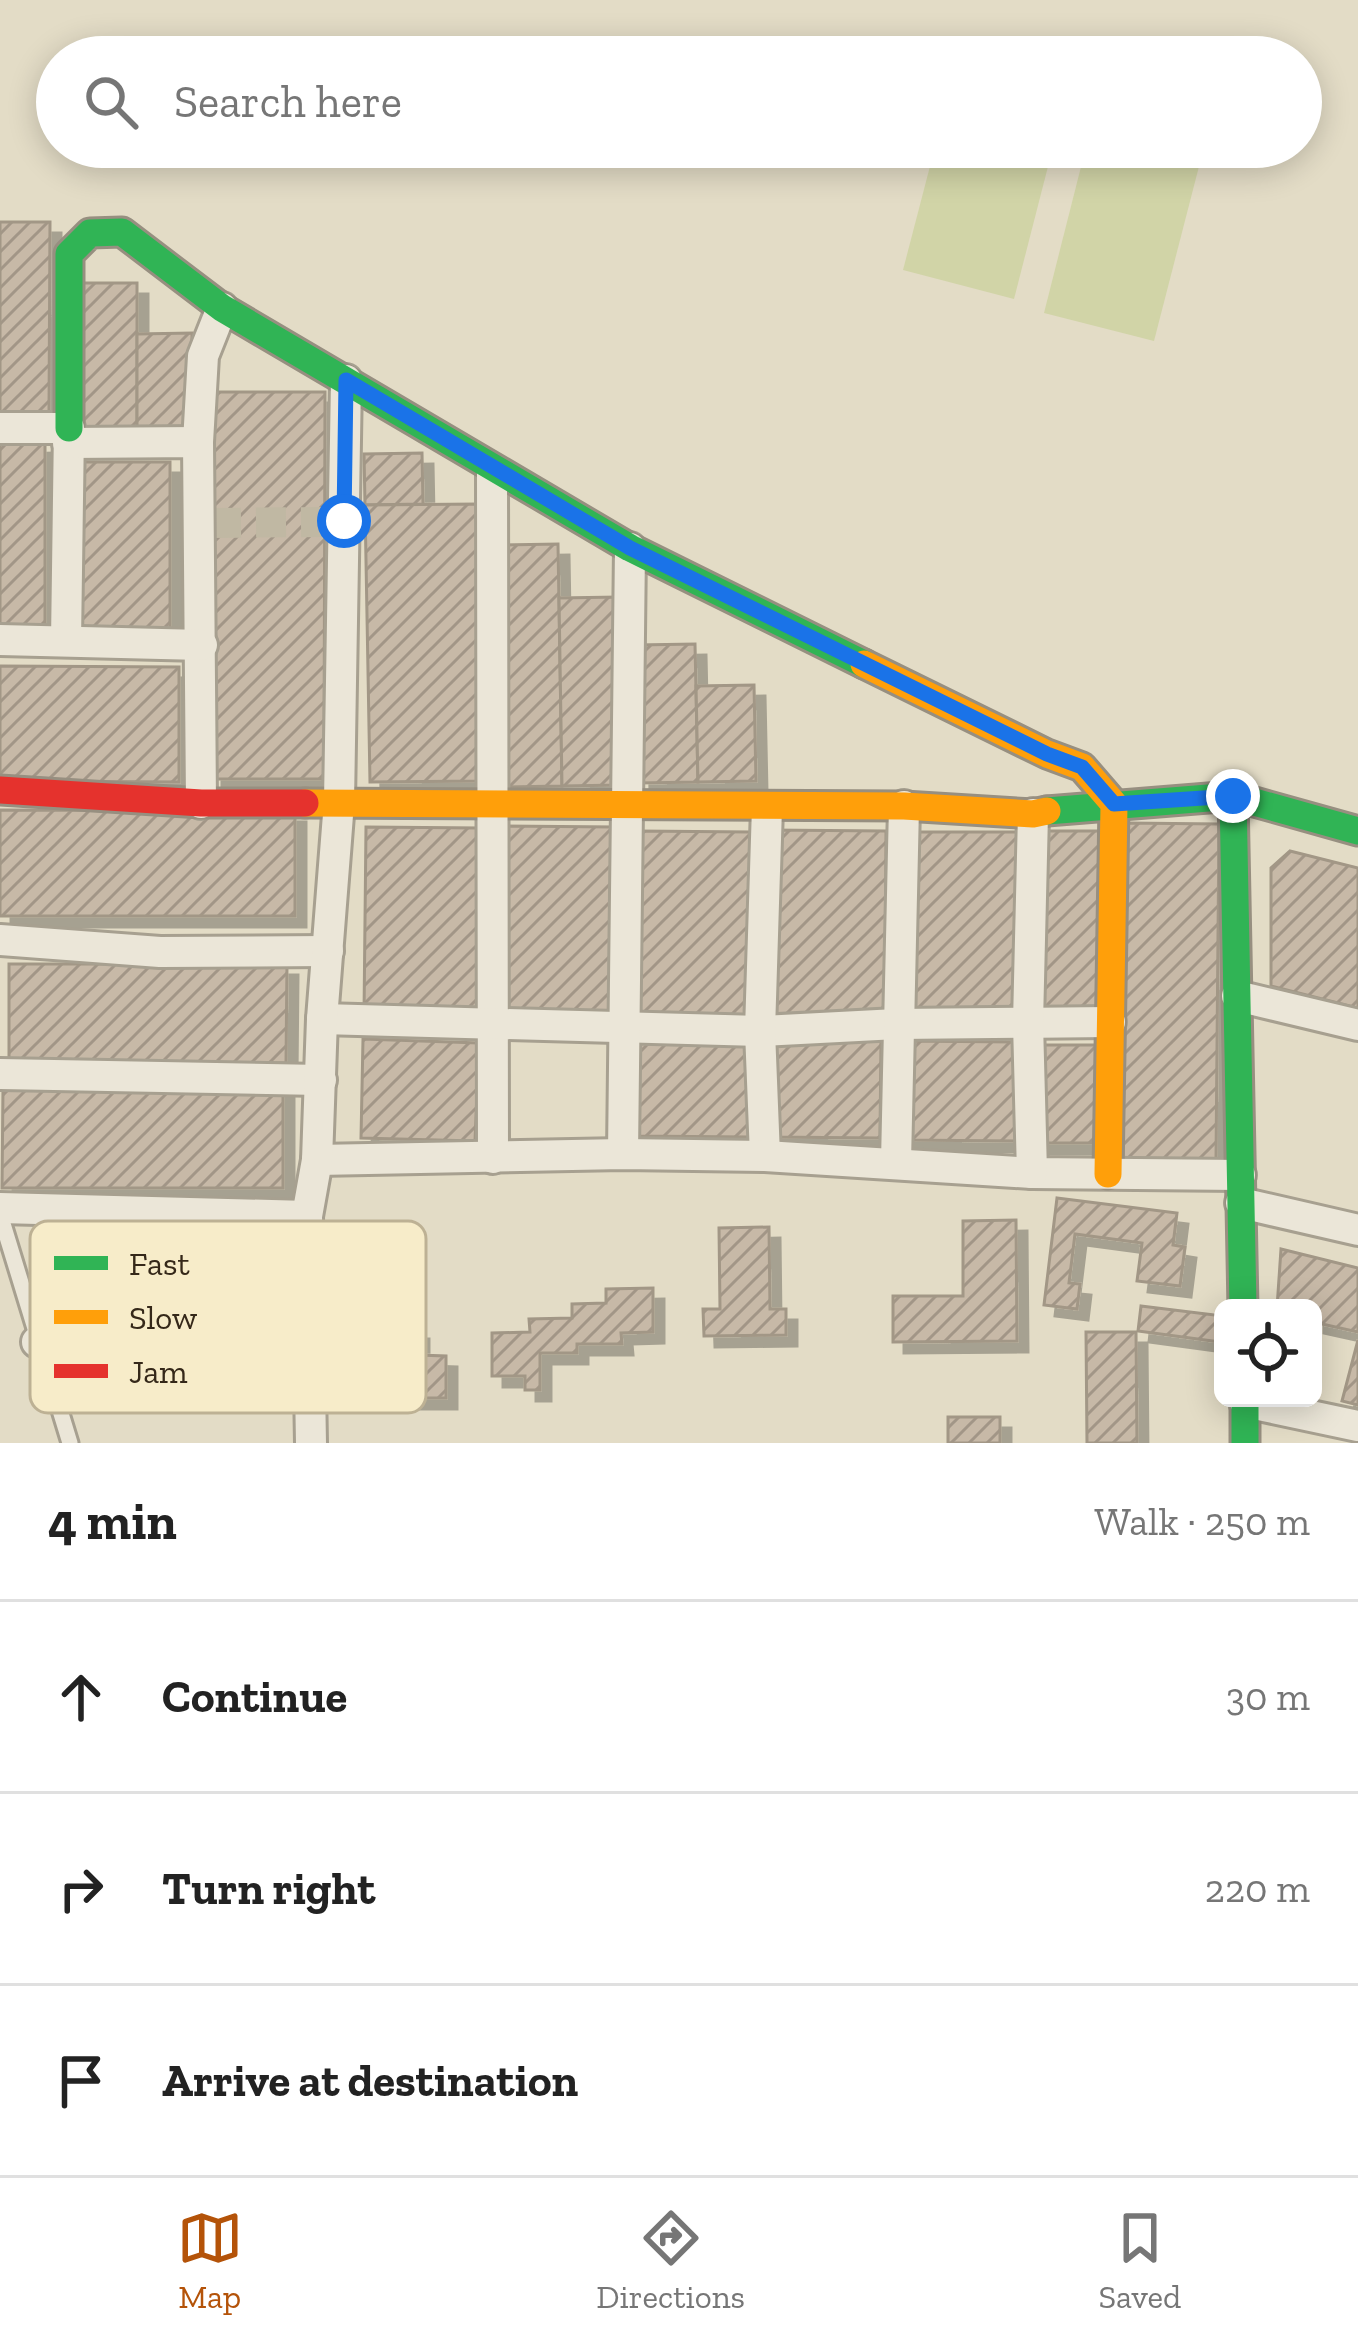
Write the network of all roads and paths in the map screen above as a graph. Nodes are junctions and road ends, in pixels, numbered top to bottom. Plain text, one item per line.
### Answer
1 (222, 308) junction
2 (346, 380) junction
3 (0, 428) edge
4 (69, 435) junction
5 (199, 442) junction
6 (492, 470) junction
7 (630, 548) junction
8 (0, 640) edge
9 (66, 640) junction
10 (202, 645) junction
11 (0, 790) edge
12 (1233, 796) junction
13 (339, 802) junction
14 (202, 803) junction
15 (494, 803) junction
16 (1114, 804) junction
17 (627, 806) junction
18 (904, 806) junction
19 (767, 807) junction
20 (1033, 814) junction
21 (1358, 832) edge
22 (0, 940) edge
23 (328, 951) junction
24 (1237, 996) junction
25 (322, 1019) junction
26 (1110, 1022) junction
27 (494, 1023) junction
28 (1028, 1023) junction
29 (897, 1024) junction
30 (1358, 1025) edge
31 (622, 1030) junction
32 (760, 1031) junction
33 (0, 1074) edge
34 (321, 1080) junction
35 (622, 1154) junction
36 (765, 1156) junction
37 (493, 1157) junction
38 (317, 1160) junction
39 (896, 1162) junction
40 (1032, 1173) junction
41 (1108, 1174) junction
42 (1240, 1189) junction
43 (0, 1211) edge
44 (307, 1216) junction
45 (307, 1221) edge
46 (1358, 1229) edge
47 (1243, 1299) edge
48 (30, 1317) edge
49 (1245, 1407) edge
50 (1275, 1407) edge
51 (60, 1413) edge
52 (310, 1413) edge
53 (1358, 1426) edge
54 (70, 1443) edge
55 (311, 1443) edge
56 (1246, 1443) edge

1 - 2 street
1 - 4 street
1 - 5 street
2 - 6 street
2 - 13 street
3 - 4 street
4 - 5 street
4 - 9 street
5 - 10 street
6 - 7 street
6 - 15 street
7 - 16 street
7 - 17 street
8 - 9 street
9 - 10 street
10 - 14 street
11 - 14 street
12 - 16 street
12 - 21 street
12 - 24 street
13 - 14 street
13 - 15 street
13 - 23 street
15 - 17 street
15 - 27 street
16 - 20 street
16 - 26 street
17 - 19 street
17 - 31 street
18 - 19 street
18 - 20 street
18 - 29 street
19 - 32 street
20 - 28 street
22 - 23 street
23 - 25 street
24 - 30 street
24 - 42 street
25 - 27 street
25 - 34 street
26 - 28 street
26 - 41 street
27 - 31 street
27 - 37 street
28 - 29 street
28 - 40 street
29 - 32 street
29 - 39 street
31 - 32 street
31 - 35 street
32 - 36 street
33 - 34 street
34 - 38 street
35 - 36 street
35 - 37 street
36 - 39 street
37 - 38 street
38 - 44 street
39 - 40 street
40 - 41 street
41 - 42 street
42 - 46 street
42 - 47 street
43 - 44 street
43 - 48 lane
44 - 45 street
49 - 56 street
50 - 53 street
51 - 54 lane
52 - 55 street

